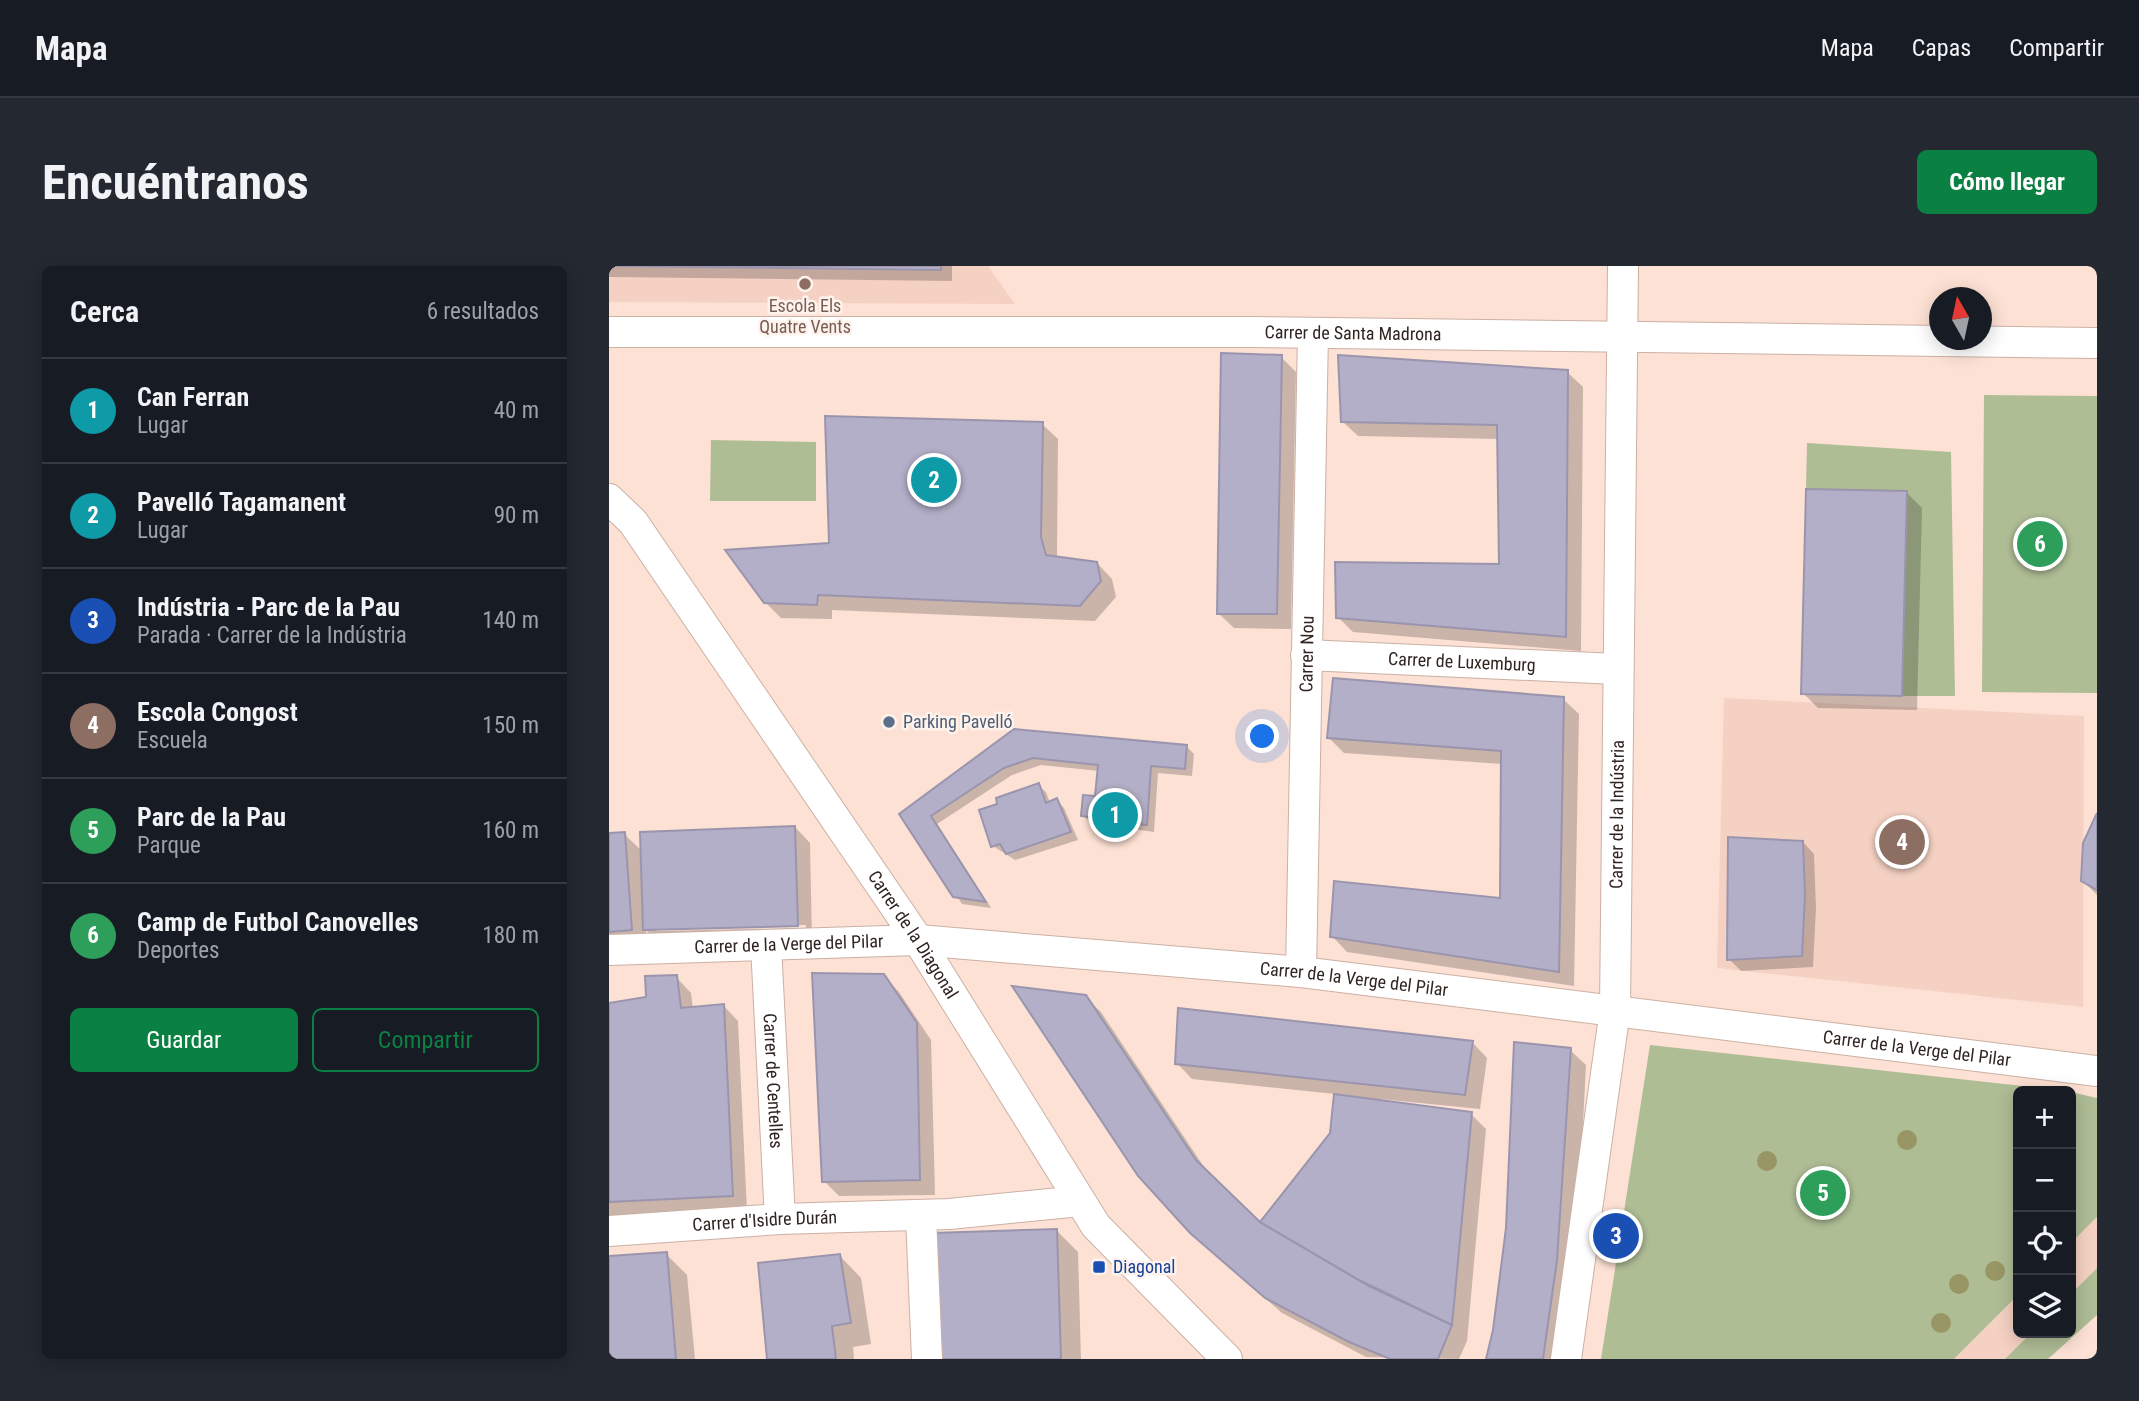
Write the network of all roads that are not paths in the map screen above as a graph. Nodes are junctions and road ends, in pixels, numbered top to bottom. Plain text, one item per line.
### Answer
1 (1623, 266) edge
2 (609, 332) edge
3 (1313, 333) junction
4 (1622, 339) junction
5 (2097, 343) edge
6 (609, 499) edge
7 (1306, 655) junction
8 (1617, 669) junction
9 (918, 940) junction
10 (766, 945) junction
11 (609, 950) edge
12 (1301, 972) junction
13 (1615, 1010) junction
14 (2097, 1071) edge
15 (1080, 1201) junction
16 (921, 1216) junction
17 (780, 1219) junction
18 (609, 1231) edge
19 (927, 1359) edge
20 (1227, 1359) edge
21 (1566, 1359) edge

1 - 4 street, Carrer de la Indústria
2 - 3 street, Carrer de Santa Madrona
3 - 4 street, Carrer de Santa Madrona
3 - 7 street, Carrer Nou
4 - 5 street, Carrer de Santa Madrona
4 - 8 street, Carrer de la Indústria
6 - 9 street, Carrer de la Diagonal
7 - 8 street, Carrer de Luxemburg
7 - 12 street, Carrer Nou
8 - 13 street, Carrer de la Indústria
9 - 10 street, Carrer de la Verge del Pilar
9 - 12 street, Carrer de la Verge del Pilar
9 - 15 street, Carrer de la Diagonal
10 - 11 street, Carrer de la Verge del Pilar
10 - 17 street, Carrer de Centelles
12 - 13 street, Carrer de la Verge del Pilar
13 - 14 street, Carrer de la Verge del Pilar
13 - 21 street, Carrer de la Indústria
15 - 16 street, Carrer d'Isidre Durán
15 - 20 street, Carrer de la Diagonal
16 - 17 street, Carrer d'Isidre Durán
16 - 19 street
17 - 18 street, Carrer d'Isidre Durán

